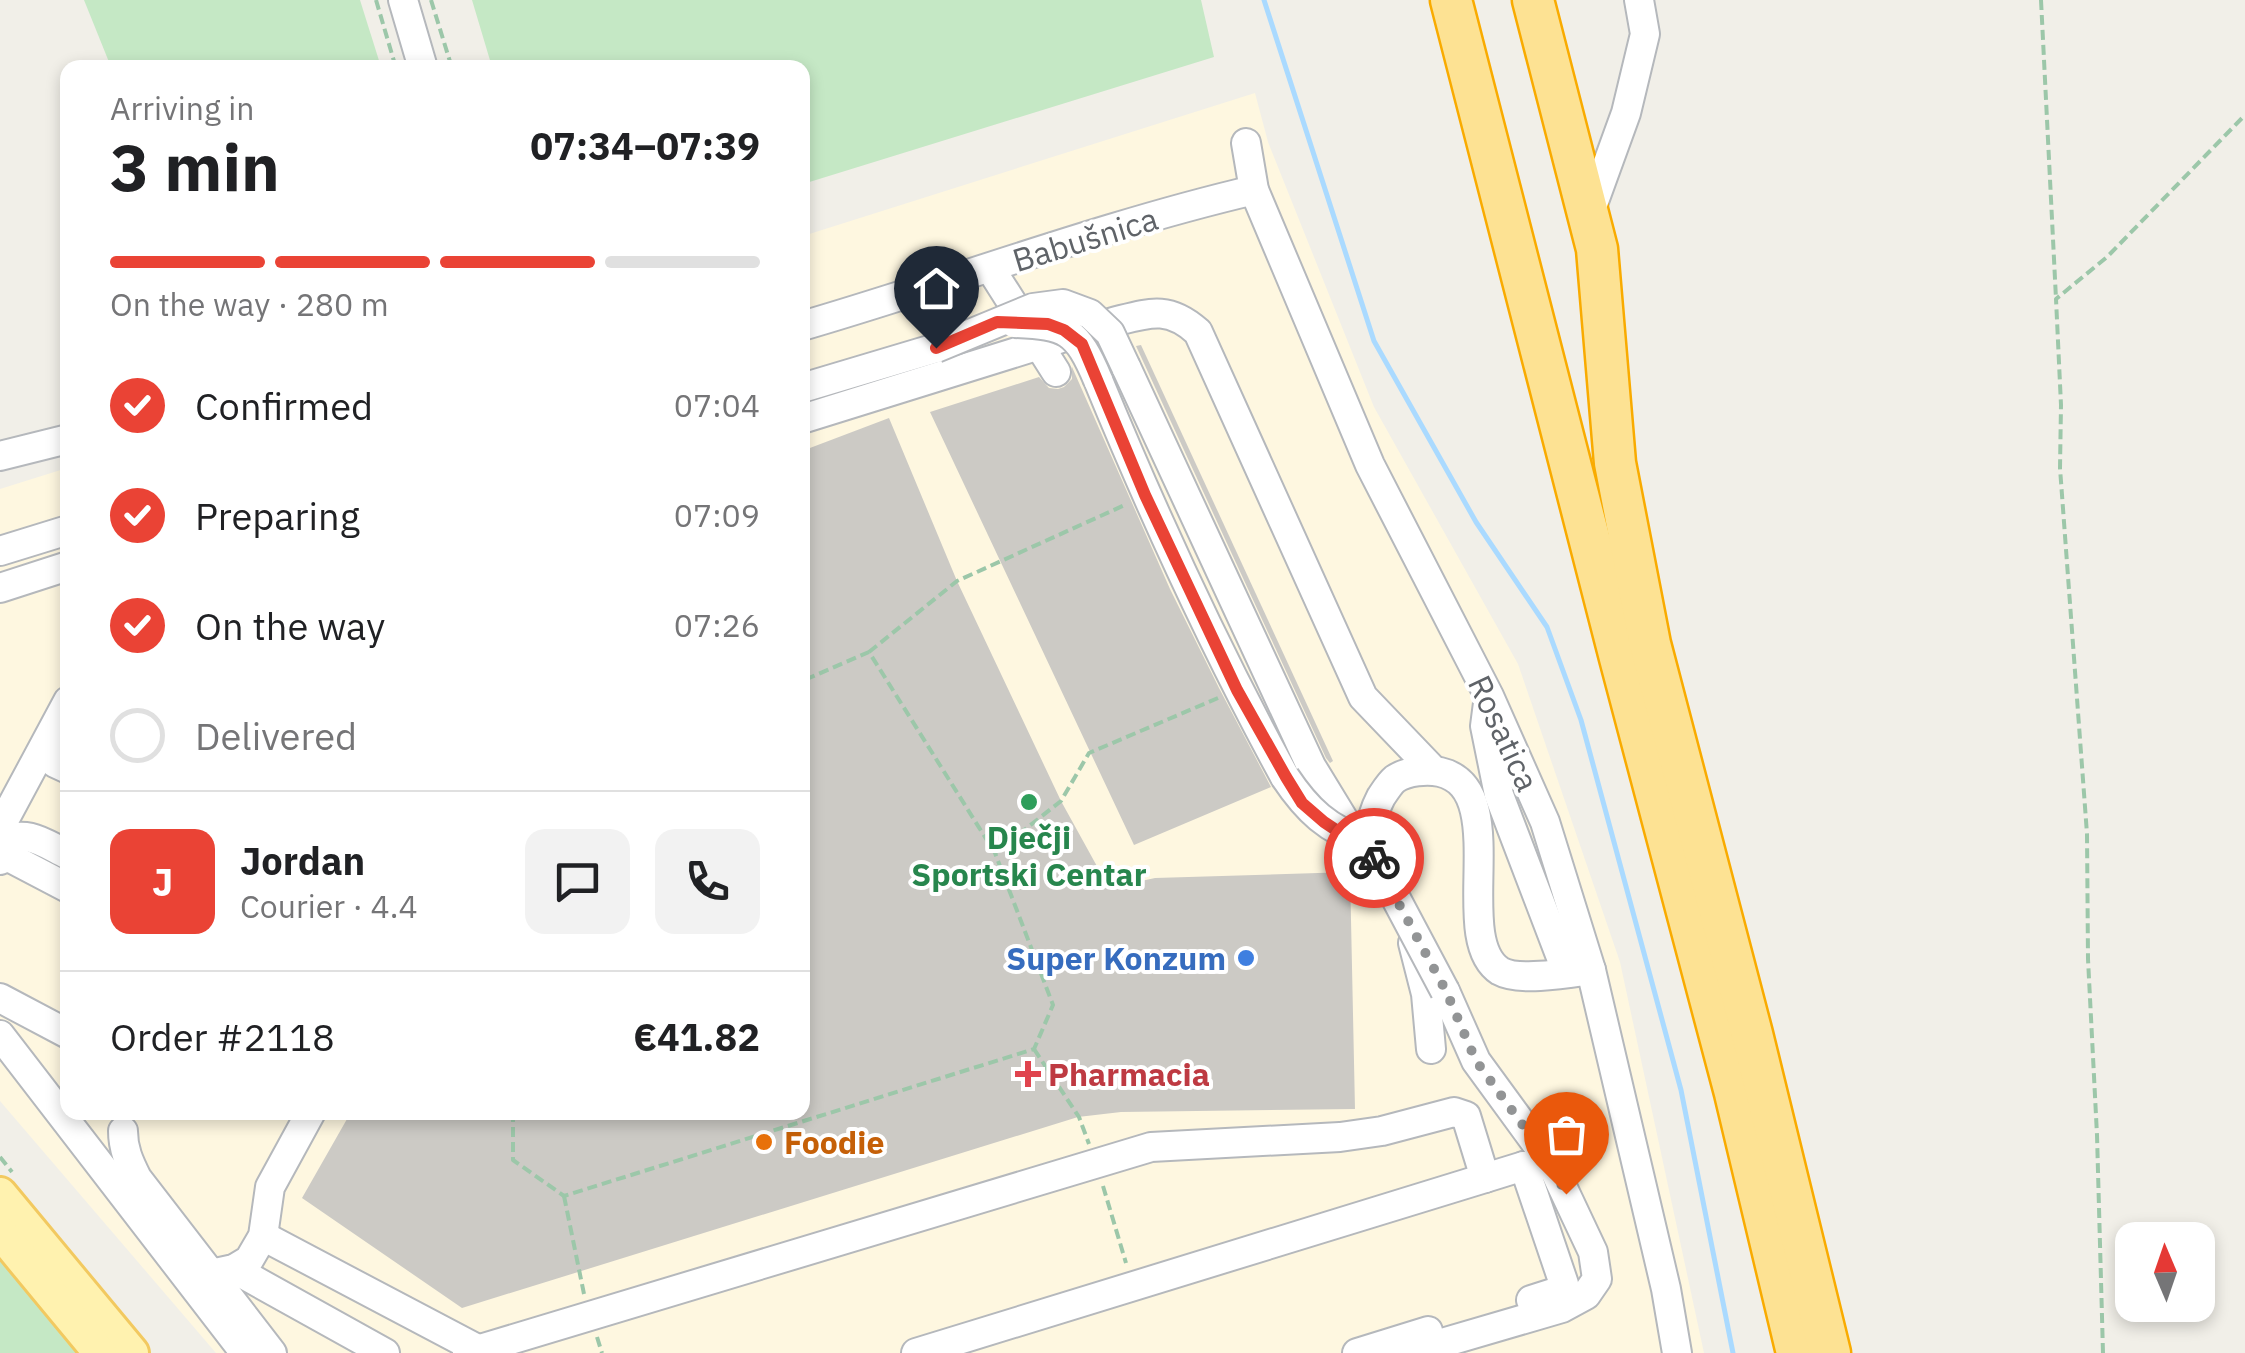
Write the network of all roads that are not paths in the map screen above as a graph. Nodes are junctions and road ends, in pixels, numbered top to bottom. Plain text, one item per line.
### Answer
1 (402, 0) edge
2 (1451, 0) edge
3 (1533, 0) edge
4 (1639, 0) edge
5 (421, 60) edge
6 (1246, 143) dead end
7 (1254, 190) junction
8 (1589, 216) junction
9 (990, 268) junction
10 (997, 322) junction
11 (810, 324) edge
12 (1038, 346) junction
13 (1056, 372) dead end
14 (810, 386) edge
15 (810, 417) edge
16 (60, 440) edge
17 (0, 456) edge
18 (60, 532) edge
19 (0, 551) edge
20 (60, 569) edge
21 (0, 588) edge
22 (60, 718) edge
23 (1433, 770) junction
24 (1298, 771) junction
25 (60, 834) edge
26 (2, 840) edge
27 (60, 851) edge
28 (60, 882) edge
29 (1579, 972) junction
30 (0, 998) edge
31 (60, 1030) edge
32 (0, 1035) edge
33 (1431, 1050) dead end
34 (60, 1113) edge
35 (66, 1120) edge
36 (307, 1120) edge
37 (128, 1122) edge
38 (81, 1140) junction
39 (1538, 1165) junction
40 (1485, 1178) junction
41 (0, 1194) edge
42 (0, 1232) edge
43 (263, 1236) junction
44 (222, 1271) junction
45 (250, 1325) junction
46 (473, 1352) edge
47 (100, 1353) edge
48 (132, 1353) edge
49 (245, 1353) edge
50 (272, 1353) edge
51 (293, 1353) edge
52 (385, 1353) edge
53 (916, 1353) edge
54 (1357, 1353) edge
55 (1408, 1353) edge
56 (1676, 1353) edge
57 (1797, 1353) edge
58 (1830, 1353) edge

1 - 5 street
2 - 57 highway
3 - 8 highway
4 - 8 street
6 - 7 street, Rosatica
7 - 9 street, Babušnica
7 - 29 street, Rosatica
8 - 58 highway
9 - 11 street, Babušnica
9 - 12 street
10 - 14 street, bridge
10 - 24 street, bridge
10 - 24 street, bridge
12 - 13 street
12 - 15 street
12 - 23 street
16 - 17 street
18 - 19 street
20 - 21 street
22 - 26 street
23 - 29 street
23 - 33 street
24 - 39 street, bridge
25 - 26 street
26 - 27 street
26 - 28 street
29 - 56 street, Rosatica
30 - 31 street
32 - 34 street
35 - 38 street
36 - 43 street
37 - 38 street
37 - 44 street
38 - 49 street
39 - 40 street
39 - 54 street
39 - 55 street
40 - 46 street
40 - 53 street
41 - 48 main road
42 - 47 main road
43 - 44 street
43 - 46 street
44 - 45 street
44 - 52 street
45 - 50 street
45 - 51 street

